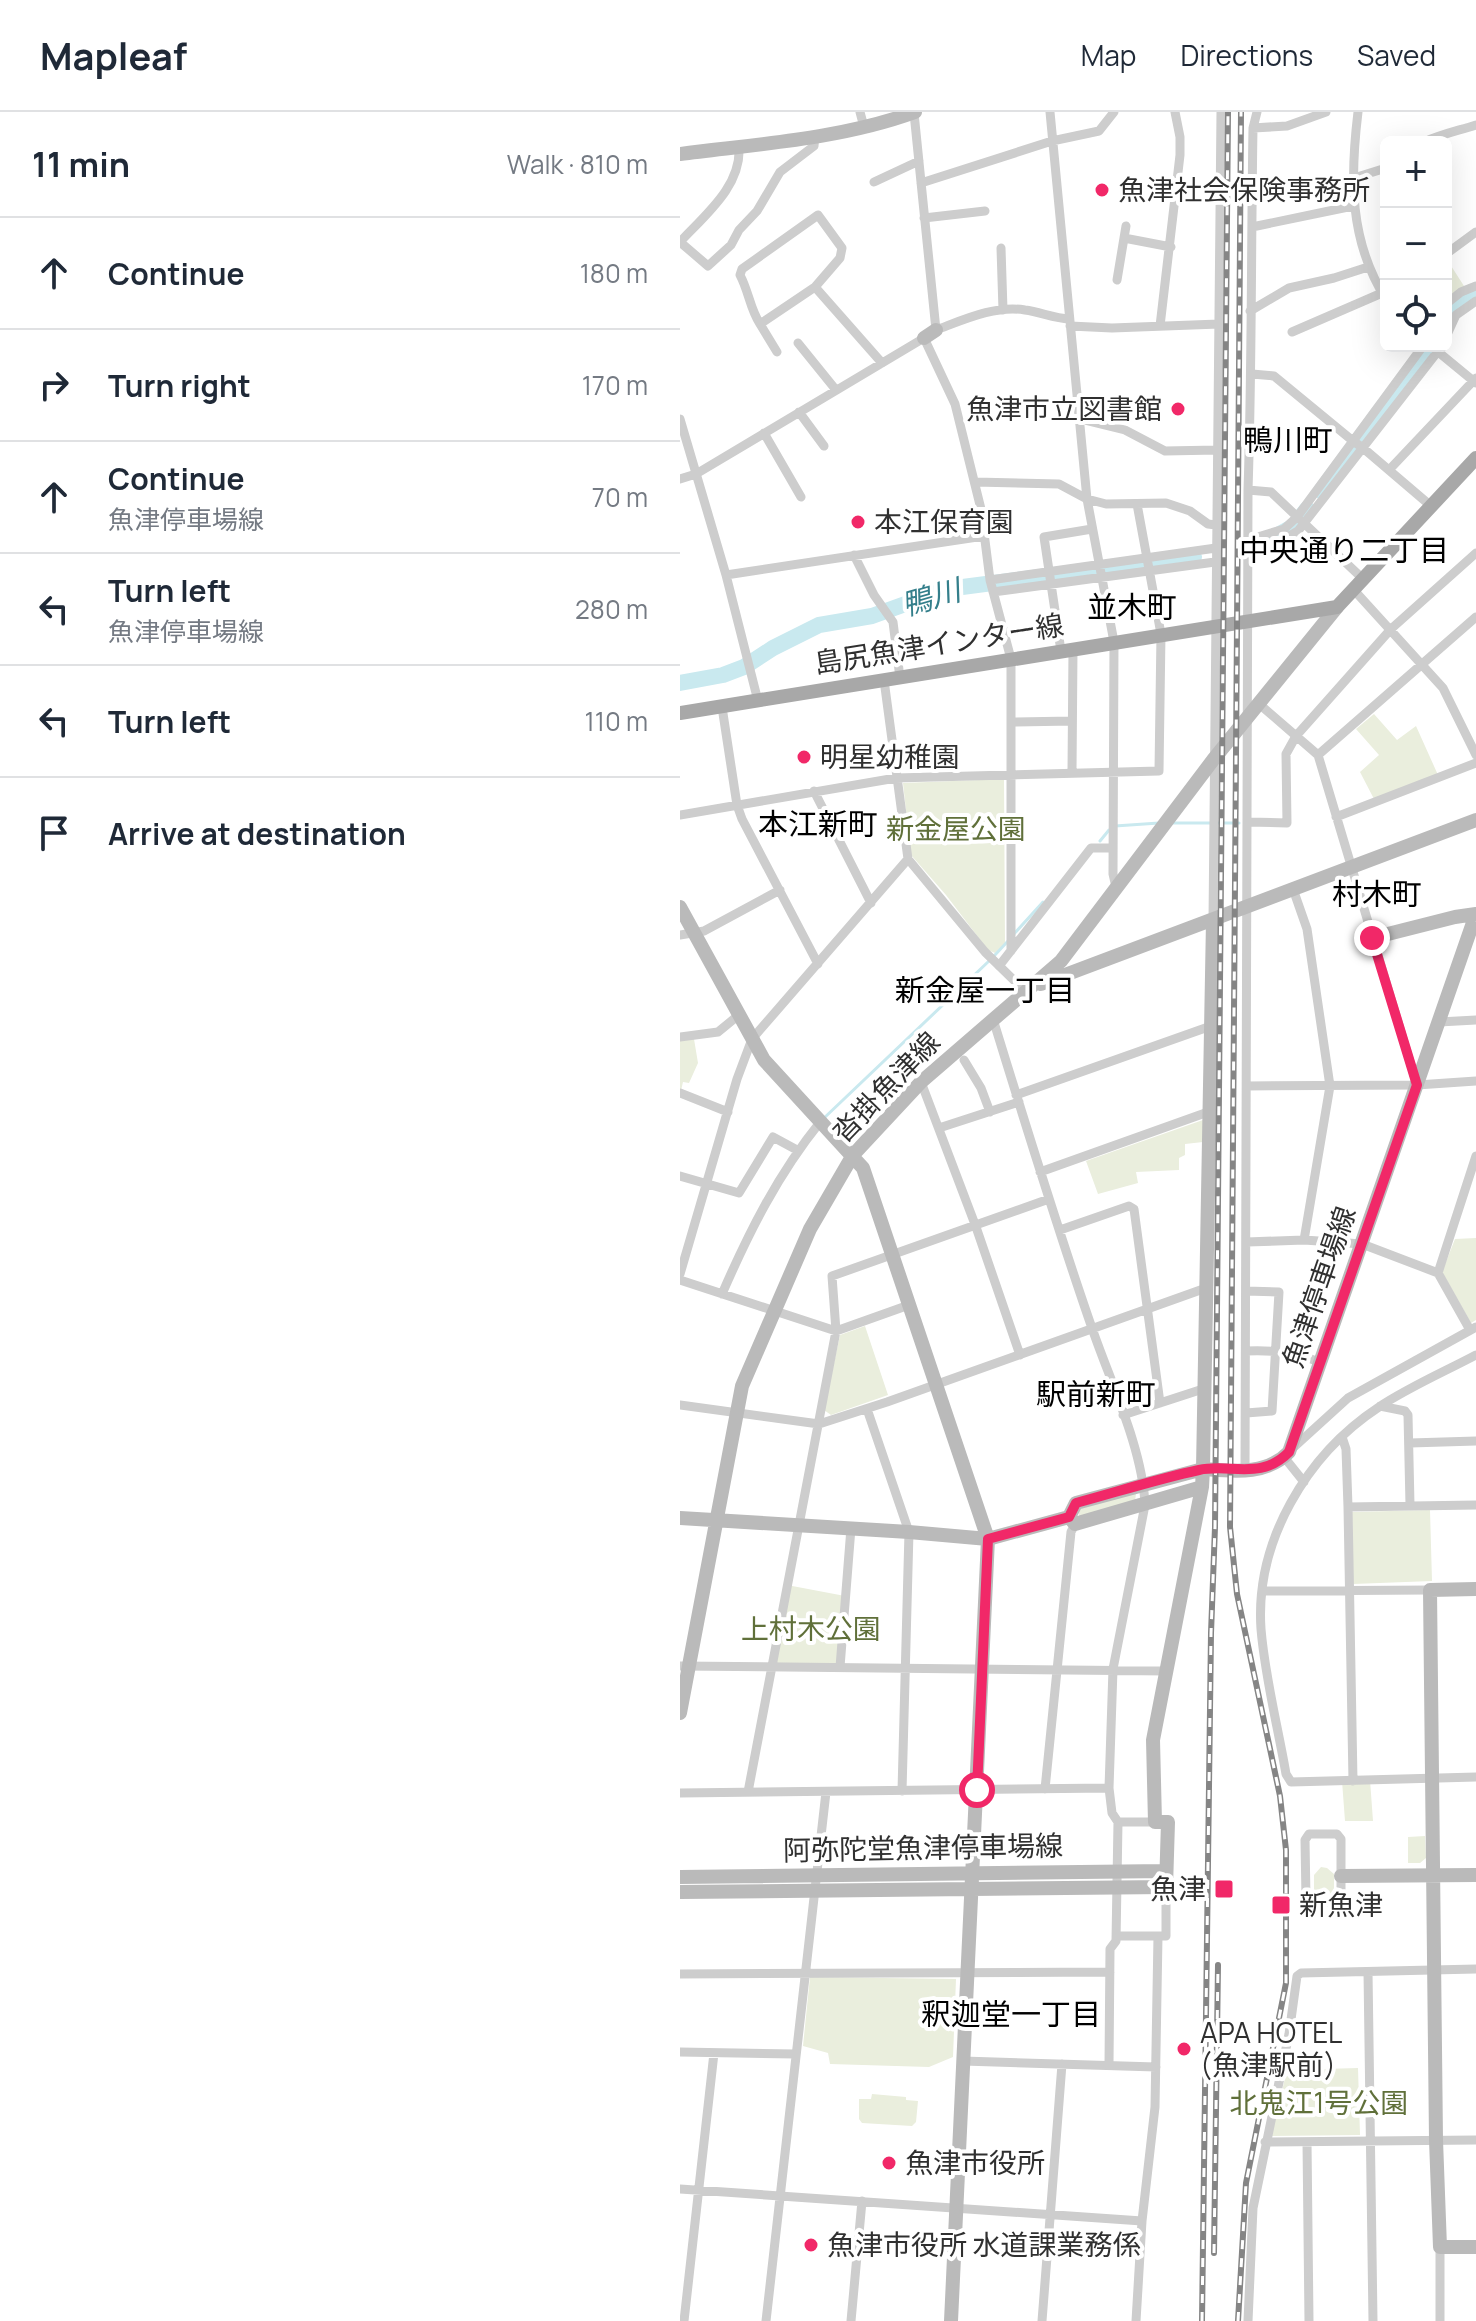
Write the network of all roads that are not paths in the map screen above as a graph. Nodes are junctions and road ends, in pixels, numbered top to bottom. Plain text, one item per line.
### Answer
1 (914, 112) edge
2 (1050, 112) edge
3 (1114, 112) edge
4 (1175, 112) edge
5 (1221, 112) edge
6 (1257, 112) edge
7 (1326, 112) edge
8 (1358, 112) edge
9 (862, 119) edge
10 (1476, 125) edge
11 (1253, 128) junction
12 (815, 135) junction
13 (1437, 136) edge
14 (1052, 141) junction
15 (739, 146) junction
16 (680, 154) edge
17 (919, 161) junction
18 (1380, 170) edge
19 (1354, 178) junction
20 (874, 182) dead end
21 (921, 183) junction
22 (1353, 206) junction
23 (985, 211) dead end
24 (924, 218) junction
25 (1126, 226) dead end
26 (1252, 227) junction
27 (1476, 232) edge
28 (1124, 238) junction
29 (680, 242) edge
30 (1171, 247) junction
31 (1001, 248) dead end
32 (1452, 250) edge
33 (1368, 267) junction
34 (1117, 280) dead end
35 (1476, 286) edge
36 (815, 287) junction
37 (1380, 289) edge
38 (1380, 298) edge
39 (1452, 299) edge
40 (1476, 301) edge
41 (1003, 310) junction
42 (1250, 311) junction
43 (1070, 322) junction
44 (760, 324) junction
45 (1219, 324) junction
46 (1452, 324) edge
47 (1160, 326) junction
48 (1292, 332) dead end
49 (930, 334) junction
50 (798, 343) dead end
51 (777, 352) dead end
52 (1419, 352) edge
53 (1435, 352) edge
54 (1441, 352) edge
55 (882, 363) junction
56 (1252, 374) junction
57 (1475, 380) edge
58 (836, 390) junction
59 (799, 412) junction
60 (680, 419) edge
61 (1080, 419) junction
62 (764, 433) junction
63 (824, 446) dead end
64 (1217, 450) junction
65 (1475, 461) edge
66 (1389, 470) junction
67 (696, 474) junction
68 (680, 479) edge
69 (975, 482) junction
70 (1248, 490) junction
71 (801, 497) dead end
72 (1087, 499) junction
73 (1137, 504) junction
74 (1431, 506) junction
75 (1300, 520) junction
76 (1216, 525) junction
77 (1092, 529) junction
78 (984, 536) junction
79 (1248, 545) junction
80 (1216, 548) junction
81 (1476, 553) edge
82 (854, 555) junction
83 (1215, 562) junction
84 (1150, 563) junction
85 (1100, 564) junction
86 (1049, 571) junction
87 (726, 575) junction
88 (1102, 577) junction
89 (990, 580) junction
90 (1051, 584) junction
91 (1358, 584) junction
92 (993, 592) junction
93 (1337, 607) junction
94 (1476, 617) edge
95 (1248, 620) junction
96 (1216, 625) junction
97 (1391, 629) junction
98 (1161, 634) junction
99 (1114, 642) junction
100 (1067, 650) junction
101 (1011, 659) junction
102 (1421, 664) junction
103 (900, 678) junction
104 (884, 680) junction
105 (758, 701) junction
106 (1258, 703) junction
107 (722, 707) junction
108 (680, 713) edge
109 (1247, 717) junction
110 (1072, 721) junction
111 (1012, 722) junction
112 (1296, 736) junction
113 (1318, 755) junction
114 (1476, 755) edge
115 (1213, 760) junction
116 (1476, 763) edge
117 (1072, 772) junction
118 (1114, 772) junction
119 (1010, 773) junction
120 (896, 778) junction
121 (814, 791) junction
122 (737, 805) junction
123 (680, 815) edge
124 (1336, 817) junction
125 (1476, 820) edge
126 (1248, 822) junction
127 (1113, 848) junction
128 (908, 859) junction
129 (1351, 866) junction
130 (1116, 887) junction
131 (1293, 889) junction
132 (780, 890) junction
133 (871, 903) junction
134 (1248, 906) junction
135 (680, 907) edge
136 (1476, 914) edge
137 (1213, 921) junction
138 (687, 934) edge
139 (1372, 938) junction
140 (1011, 951) junction
141 (818, 964) junction
142 (999, 966) junction
143 (1025, 991) junction
144 (740, 1014) junction
145 (993, 1019) junction
146 (1476, 1020) edge
147 (1439, 1022) junction
148 (1211, 1026) junction
149 (680, 1037) edge
150 (752, 1039) junction
151 (964, 1060) dead end
152 (1476, 1081) edge
153 (921, 1082) junction
154 (1417, 1085) junction
155 (1247, 1086) junction
156 (1330, 1086) junction
157 (680, 1093) edge
158 (1018, 1099) junction
159 (728, 1112) junction
160 (990, 1112) junction
161 (1208, 1112) junction
162 (821, 1121) junction
163 (939, 1128) junction
164 (797, 1150) junction
165 (853, 1155) junction
166 (1476, 1156) edge
167 (1474, 1171) edge
168 (1040, 1172) junction
169 (680, 1176) edge
170 (706, 1184) junction
171 (1049, 1199) junction
172 (976, 1227) junction
173 (1060, 1230) junction
174 (1304, 1240) junction
175 (1247, 1242) junction
176 (1362, 1244) junction
177 (892, 1255) junction
178 (1438, 1273) junction
179 (680, 1274) edge
180 (680, 1280) edge
181 (1206, 1288) junction
182 (1246, 1291) junction
183 (722, 1294) junction
184 (909, 1305) junction
185 (1148, 1308) junction
186 (773, 1311) junction
187 (1473, 1328) edge
188 (1092, 1330) junction
189 (836, 1331) junction
190 (1275, 1350) junction
191 (1246, 1351) junction
192 (1020, 1355) junction
193 (1473, 1357) edge
194 (1319, 1362) junction
195 (1476, 1368) edge
196 (936, 1384) junction
197 (1206, 1388) junction
198 (1160, 1403) junction
199 (680, 1405) edge
200 (1380, 1406) junction
201 (867, 1409) junction
202 (736, 1411) junction
203 (1246, 1413) junction
204 (1123, 1415) junction
205 (819, 1424) junction
206 (1342, 1437) junction
207 (1476, 1441) edge
208 (1410, 1443) junction
209 (1286, 1455) junction
210 (1203, 1469) junction
211 (1245, 1470) junction
212 (1304, 1482) junction
213 (1144, 1485) junction
214 (1202, 1487) junction
215 (1145, 1505) junction
216 (1410, 1505) junction
217 (1476, 1505) edge
218 (1348, 1507) junction
219 (680, 1518) edge
220 (1072, 1520) junction
221 (716, 1521) junction
222 (801, 1525) junction
223 (851, 1528) junction
224 (909, 1532) junction
225 (988, 1539) junction
226 (1350, 1589) junction
227 (1476, 1589) edge
228 (1430, 1590) junction
229 (1262, 1591) junction
230 (684, 1667) edge
231 (840, 1667) junction
232 (771, 1668) junction
233 (907, 1668) junction
234 (982, 1669) junction
235 (1058, 1669) junction
236 (1113, 1669) junction
237 (1167, 1671) junction
238 (680, 1713) edge
239 (1476, 1777) edge
240 (1433, 1778) junction
241 (1353, 1781) junction
242 (1109, 1788) junction
243 (1045, 1789) junction
244 (977, 1790) junction
245 (902, 1791) junction
246 (748, 1792) junction
247 (826, 1792) junction
248 (680, 1793) edge
249 (1118, 1822) junction
250 (1155, 1822) junction
251 (1117, 1871) junction
252 (1166, 1871) junction
253 (1434, 1875) junction
254 (1476, 1875) edge
255 (1341, 1876) junction
256 (680, 1877) edge
257 (972, 1880) junction
258 (814, 1883) junction
259 (1166, 1887) junction
260 (1117, 1888) junction
261 (680, 1892) edge
262 (1116, 1936) junction
263 (1158, 1936) junction
264 (1476, 1969) edge
265 (968, 1971) junction
266 (1435, 1971) junction
267 (805, 1972) junction
268 (1110, 1972) junction
269 (1368, 1972) junction
270 (680, 1974) edge
271 (680, 2052) edge
272 (714, 2053) junction
273 (795, 2054) junction
274 (963, 2061) junction
275 (1062, 2064) junction
276 (1109, 2065) junction
277 (1156, 2067) junction
278 (1436, 2140) junction
279 (1476, 2140) edge
280 (1265, 2142) junction
281 (1307, 2142) junction
282 (1369, 2142) junction
283 (680, 2189) edge
284 (700, 2191) junction
285 (780, 2197) junction
286 (862, 2201) junction
287 (956, 2208) junction
288 (1051, 2213) junction
289 (1142, 2221) junction
290 (1440, 2247) junction
291 (1476, 2247) edge
292 (684, 2321) edge
293 (766, 2321) edge
294 (851, 2321) edge
295 (951, 2321) edge
296 (1042, 2321) edge
297 (1136, 2321) edge
298 (1248, 2321) edge
299 (1309, 2321) edge
300 (1373, 2321) edge
301 (1440, 2321) edge

1 - 9 street
1 - 17 street
2 - 14 street
3 - 14 street
4 - 30 street
5 - 45 street
6 - 11 street
7 - 11 street
8 - 19 street
9 - 12 street
10 - 13 street
11 - 26 street
12 - 15 street
12 - 29 street
14 - 21 street
14 - 43 street
15 - 16 street
15 - 29 street
17 - 20 street
17 - 21 street
18 - 19 street
19 - 22 street
21 - 24 street
22 - 26 street
22 - 33 street
23 - 24 street
24 - 49 street
25 - 28 street
26 - 42 street
27 - 32 street
28 - 30 street
28 - 34 street
30 - 47 street
31 - 41 street
33 - 37 street
33 - 42 street
35 - 39 street
36 - 44 street
36 - 44 street
36 - 55 street
38 - 48 street
40 - 46 street
41 - 43 street
41 - 49 street
42 - 56 street
43 - 47 street
43 - 61 street
44 - 51 street
45 - 47 street
45 - 64 street
49 - 55 street
49 - 69 street
50 - 58 street
52 - 75 street
53 - 75 street
54 - 57 street
55 - 58 street
56 - 66 street, bridge
56 - 70 street
57 - 66 street
58 - 59 street
59 - 62 street
59 - 63 street
60 - 67 street
61 - 64 street
61 - 72 street
62 - 67 street
62 - 71 street
64 - 76 street
65 - 74 main road
66 - 74 street
67 - 68 street
67 - 87 street
69 - 72 street
69 - 78 street
70 - 75 street
70 - 79 street
72 - 73 street
72 - 77 street
73 - 76 street
73 - 84 street
74 - 91 main road
75 - 79 street
75 - 91 street
76 - 80 street
77 - 85 street
77 - 86 street
78 - 82 street
78 - 89 street
79 - 95 street
80 - 83 street
80 - 84 street
81 - 97 street
82 - 87 street
82 - 103 street
83 - 84 street
83 - 96 street
84 - 85 street
84 - 88 street
84 - 98 street
85 - 86 street
85 - 88 street
86 - 89 street
86 - 90 street
87 - 105 street
88 - 90 street
88 - 99 street
89 - 92 street
90 - 92 street
90 - 100 street
91 - 93 main road
91 - 97 street
92 - 101 street
93 - 95 main road, 島尻魚津インター線
93 - 106 street, 沓掛魚津線
94 - 102 street
95 - 96 main road, 島尻魚津インター線
95 - 109 street
96 - 98 main road, 島尻魚津インター線
96 - 115 street
97 - 102 street
97 - 112 street
98 - 99 main road, 島尻魚津インター線
98 - 118 street
99 - 100 main road, 島尻魚津インター線
99 - 118 street
100 - 101 main road, 島尻魚津インター線
100 - 110 street
101 - 103 main road, 島尻魚津インター線
101 - 111 street
102 - 113 street
102 - 114 street
103 - 104 main road, 島尻魚津インター線
104 - 105 main road, 島尻魚津インター線
104 - 120 street
105 - 107 main road, 島尻魚津インター線
106 - 109 street, 沓掛魚津線
106 - 112 street
107 - 108 main road, 島尻魚津インター線
107 - 122 street
109 - 115 street, 沓掛魚津線
109 - 126 street
110 - 111 street
110 - 117 street
111 - 119 street
112 - 113 street
112 - 126 street
113 - 124 street
115 - 130 street, 沓掛魚津線
115 - 137 street
116 - 124 street
117 - 118 street
117 - 119 street
118 - 127 street
119 - 120 street
119 - 140 street
120 - 121 street
120 - 128 street
121 - 122 street
121 - 133 street
122 - 123 street
122 - 132 street
124 - 129 street
125 - 129 street
126 - 134 street
127 - 130 street
127 - 140 street
128 - 133 street
128 - 142 street
129 - 131 street
129 - 139 street
130 - 143 street, 沓掛魚津線
131 - 134 street
131 - 156 street
132 - 138 street
132 - 141 street
133 - 141 street
134 - 137 street
134 - 155 street
135 - 138 street
136 - 139 street
136 - 147 street, 魚津停車場線
137 - 143 street
137 - 148 street
138 - 144 street
139 - 154 street
140 - 142 street
141 - 150 street
142 - 143 street
143 - 145 street, 沓掛魚津線
144 - 149 street
144 - 150 street
145 - 153 street, 沓掛魚津線
145 - 158 street
146 - 147 street
147 - 154 street, 魚津停車場線
148 - 158 street
148 - 161 street
150 - 159 street
150 - 162 street
151 - 160 street
152 - 154 street
153 - 163 street
153 - 165 street, 沓掛魚津線
154 - 156 street
154 - 176 street, 魚津停車場線
155 - 156 street
155 - 175 street
156 - 174 street
157 - 159 street
158 - 160 street
158 - 168 street
159 - 170 street
160 - 163 street
161 - 168 street
161 - 181 street
162 - 164 street
162 - 165 street
163 - 172 street
164 - 170 street
164 - 183 street
165 - 177 street
165 - 186 street, 沓掛魚津線
166 - 167 street
167 - 178 street
168 - 171 street
169 - 170 street
170 - 179 street
171 - 172 street
171 - 173 street
172 - 177 street
172 - 192 street
173 - 185 street
173 - 188 street
174 - 175 street
174 - 176 street
175 - 182 street
176 - 178 street
176 - 194 street, 魚津停車場線
177 - 184 street
177 - 189 street
178 - 187 street
180 - 183 street
181 - 185 street
181 - 197 street
182 - 190 street
182 - 191 street
183 - 186 street
184 - 189 street
184 - 196 street
185 - 188 street
185 - 198 street
186 - 189 street
186 - 202 street, 沓掛魚津線
187 - 209 street
188 - 192 street
188 - 204 street
189 - 205 street
190 - 191 street
190 - 194 street
190 - 203 street
191 - 203 street
192 - 196 street
193 - 195 street
193 - 200 street
194 - 209 street, 魚津停車場線
196 - 201 street
196 - 225 street
197 - 198 street
197 - 210 street
198 - 204 street
199 - 202 street
200 - 206 street
200 - 208 street
201 - 205 street
201 - 224 street
202 - 205 street
202 - 221 street, 沓掛魚津線
203 - 211 street
204 - 213 street
205 - 222 street
206 - 212 street
206 - 218 street
207 - 208 street
208 - 216 street
209 - 211 street
209 - 212 street
210 - 211 street
210 - 213 street
210 - 214 street
212 - 229 street
213 - 215 street
213 - 220 street
214 - 215 street
214 - 237 street
215 - 220 street
215 - 236 street
216 - 217 street
216 - 218 street
218 - 226 street
219 - 221 street
220 - 225 street
220 - 235 street
221 - 222 street
221 - 230 street, 沓掛魚津線
222 - 223 street
222 - 232 street
223 - 224 street
223 - 231 street
224 - 225 street
224 - 233 street
225 - 234 street
226 - 228 street
226 - 229 street
226 - 241 street
227 - 228 street
228 - 240 street
229 - 241 street
230 - 232 street
230 - 238 street, 沓掛魚津線
231 - 232 street
231 - 233 street
232 - 246 street
233 - 234 street
233 - 245 street
234 - 235 street
234 - 244 street
235 - 236 street
235 - 243 street
236 - 237 street
236 - 242 street
237 - 250 street
239 - 240 street
240 - 241 street
240 - 253 street
242 - 243 street
242 - 249 street
243 - 244 street
244 - 245 street
244 - 257 street
245 - 247 street
246 - 247 street
246 - 248 street
247 - 258 street
249 - 250 street
249 - 251 street
250 - 252 street
251 - 252 street, 阿弥陀堂魚津停車場線
251 - 257 street, 阿弥陀堂魚津停車場線
251 - 260 street
252 - 259 street
253 - 254 street
253 - 255 street
253 - 266 street
255 - 255 street
256 - 258 street, 阿弥陀堂魚津停車場線
257 - 258 street, 阿弥陀堂魚津停車場線
257 - 260 street, 阿弥陀堂魚津停車場線
257 - 265 street
258 - 261 street, 阿弥陀堂魚津停車場線
258 - 267 street
259 - 260 street, 阿弥陀堂魚津停車場線
259 - 263 street
260 - 262 street
262 - 263 street
262 - 268 street
263 - 277 street
264 - 266 street
265 - 267 street
265 - 268 street
265 - 274 street
266 - 269 street
266 - 278 street
267 - 270 street
267 - 273 street
268 - 276 street
269 - 280 street
269 - 282 street
271 - 272 street
272 - 273 street
272 - 284 street
273 - 285 street
274 - 275 street
274 - 287 street
275 - 276 street
275 - 288 street
276 - 277 street
277 - 289 street
278 - 279 street
278 - 282 street
278 - 290 street
280 - 281 street
280 - 298 street
281 - 282 street
281 - 299 street
282 - 300 street
283 - 284 street
284 - 285 street
284 - 292 street
285 - 286 street
285 - 293 street
286 - 287 street
286 - 294 street
287 - 288 street
287 - 295 street
288 - 289 street
288 - 296 street
289 - 297 street
290 - 291 street
290 - 301 street

